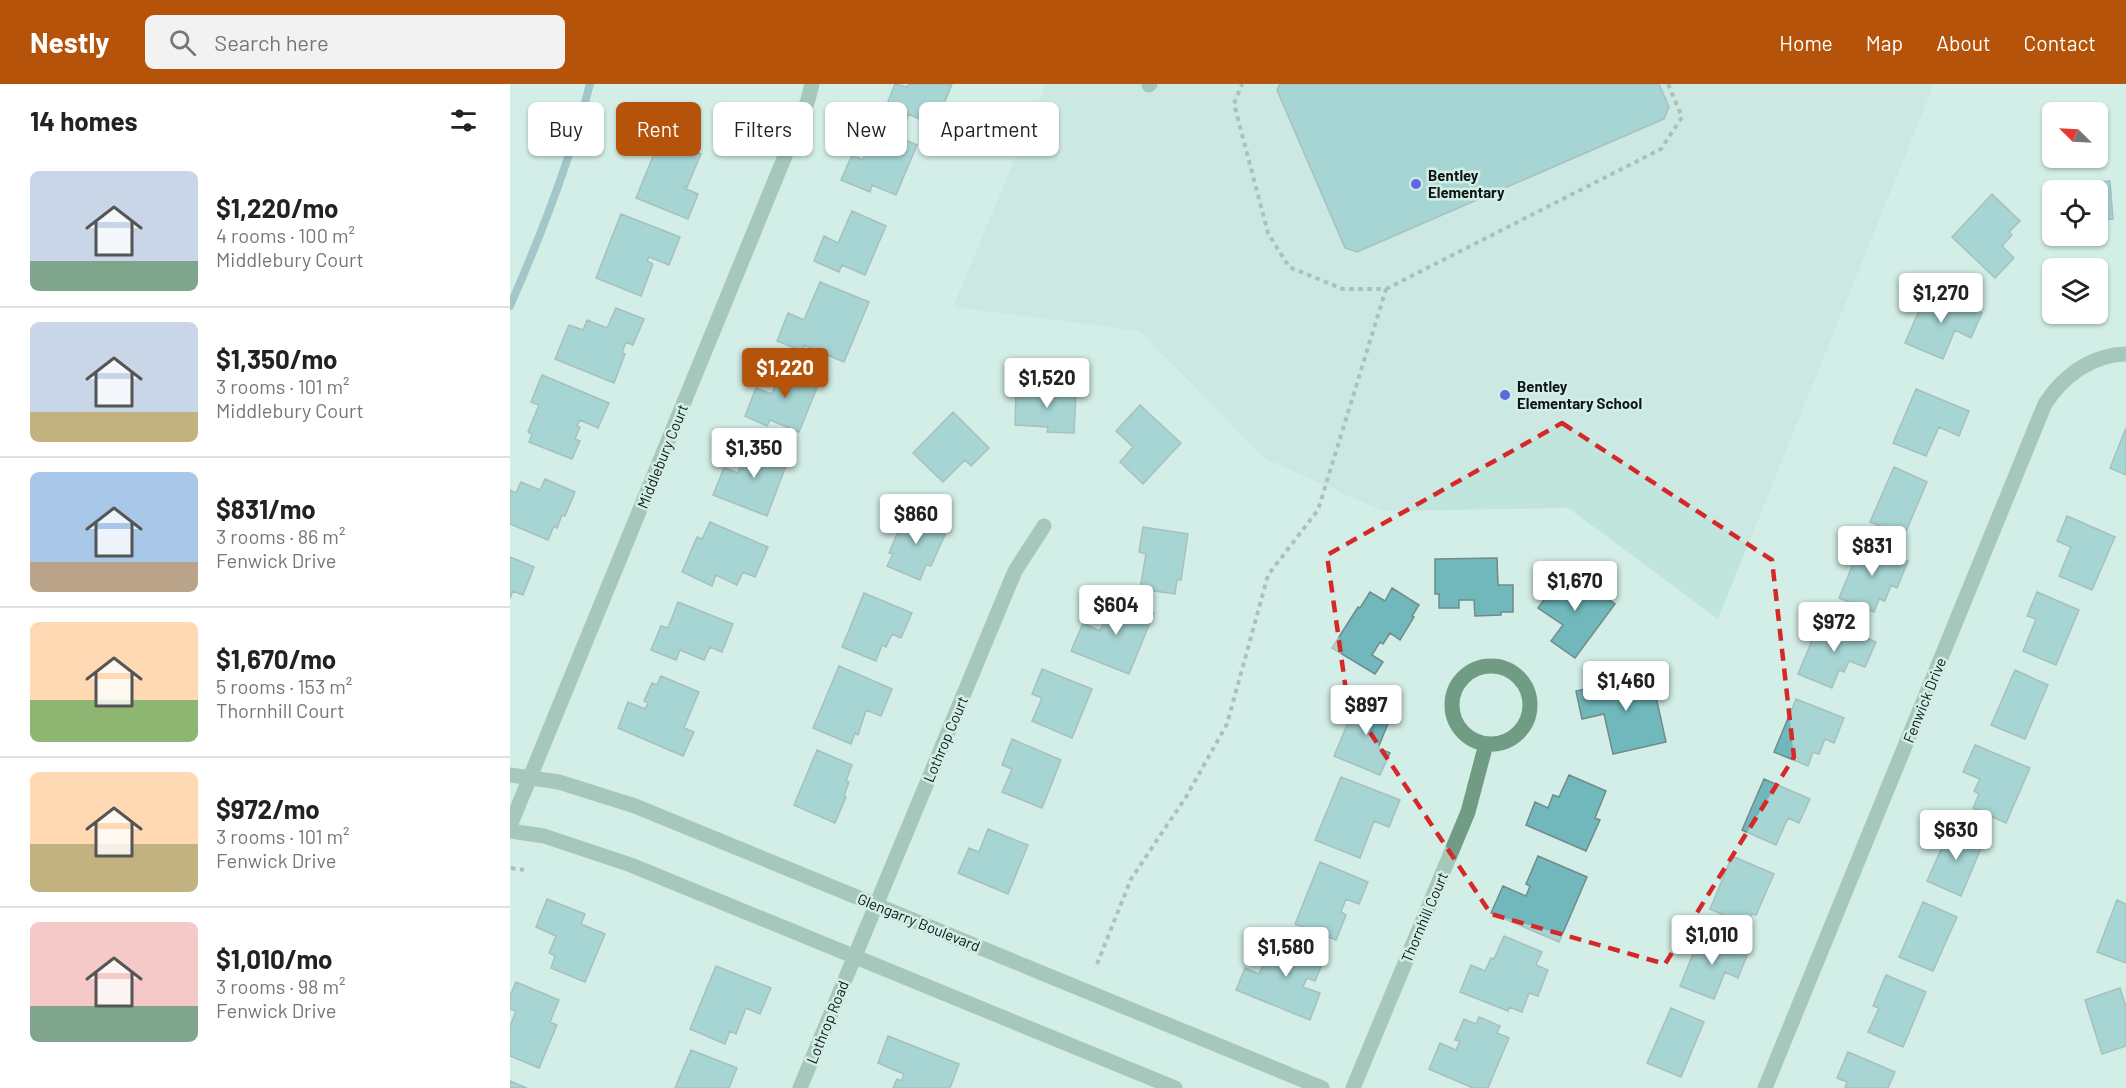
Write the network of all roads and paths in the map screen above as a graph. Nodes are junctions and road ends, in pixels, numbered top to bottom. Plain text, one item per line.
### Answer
1 (812, 84) edge
2 (1242, 84) edge
3 (1668, 84) edge
4 (1386, 289) junction
5 (2126, 354) edge
6 (1044, 526) dead end
7 (1486, 744) junction
8 (510, 775) edge
9 (530, 778) junction
10 (510, 829) edge
11 (511, 868) edge
12 (524, 870) dead end
13 (875, 905) junction
14 (854, 957) junction
15 (1097, 964) dead end
16 (800, 1088) edge
17 (1175, 1088) edge
18 (1322, 1088) edge
19 (1353, 1088) edge
20 (1765, 1088) edge

1 - 9 street, Middlebury Court
2 - 4 path
3 - 4 path
4 - 15 path
5 - 20 street, Fenwick Drive
6 - 13 street, Lothrop Court
7 - 7 street
7 - 19 street, Thornhill Court
8 - 9 street, Glengarry Boulevard
9 - 10 street, Middlebury Court
9 - 13 street, Glengarry Boulevard
10 - 14 street
11 - 12 path
13 - 14 street, Lothrop Court
13 - 18 street, Glengarry Boulevard
14 - 16 street, Lothrop Road
14 - 17 street

